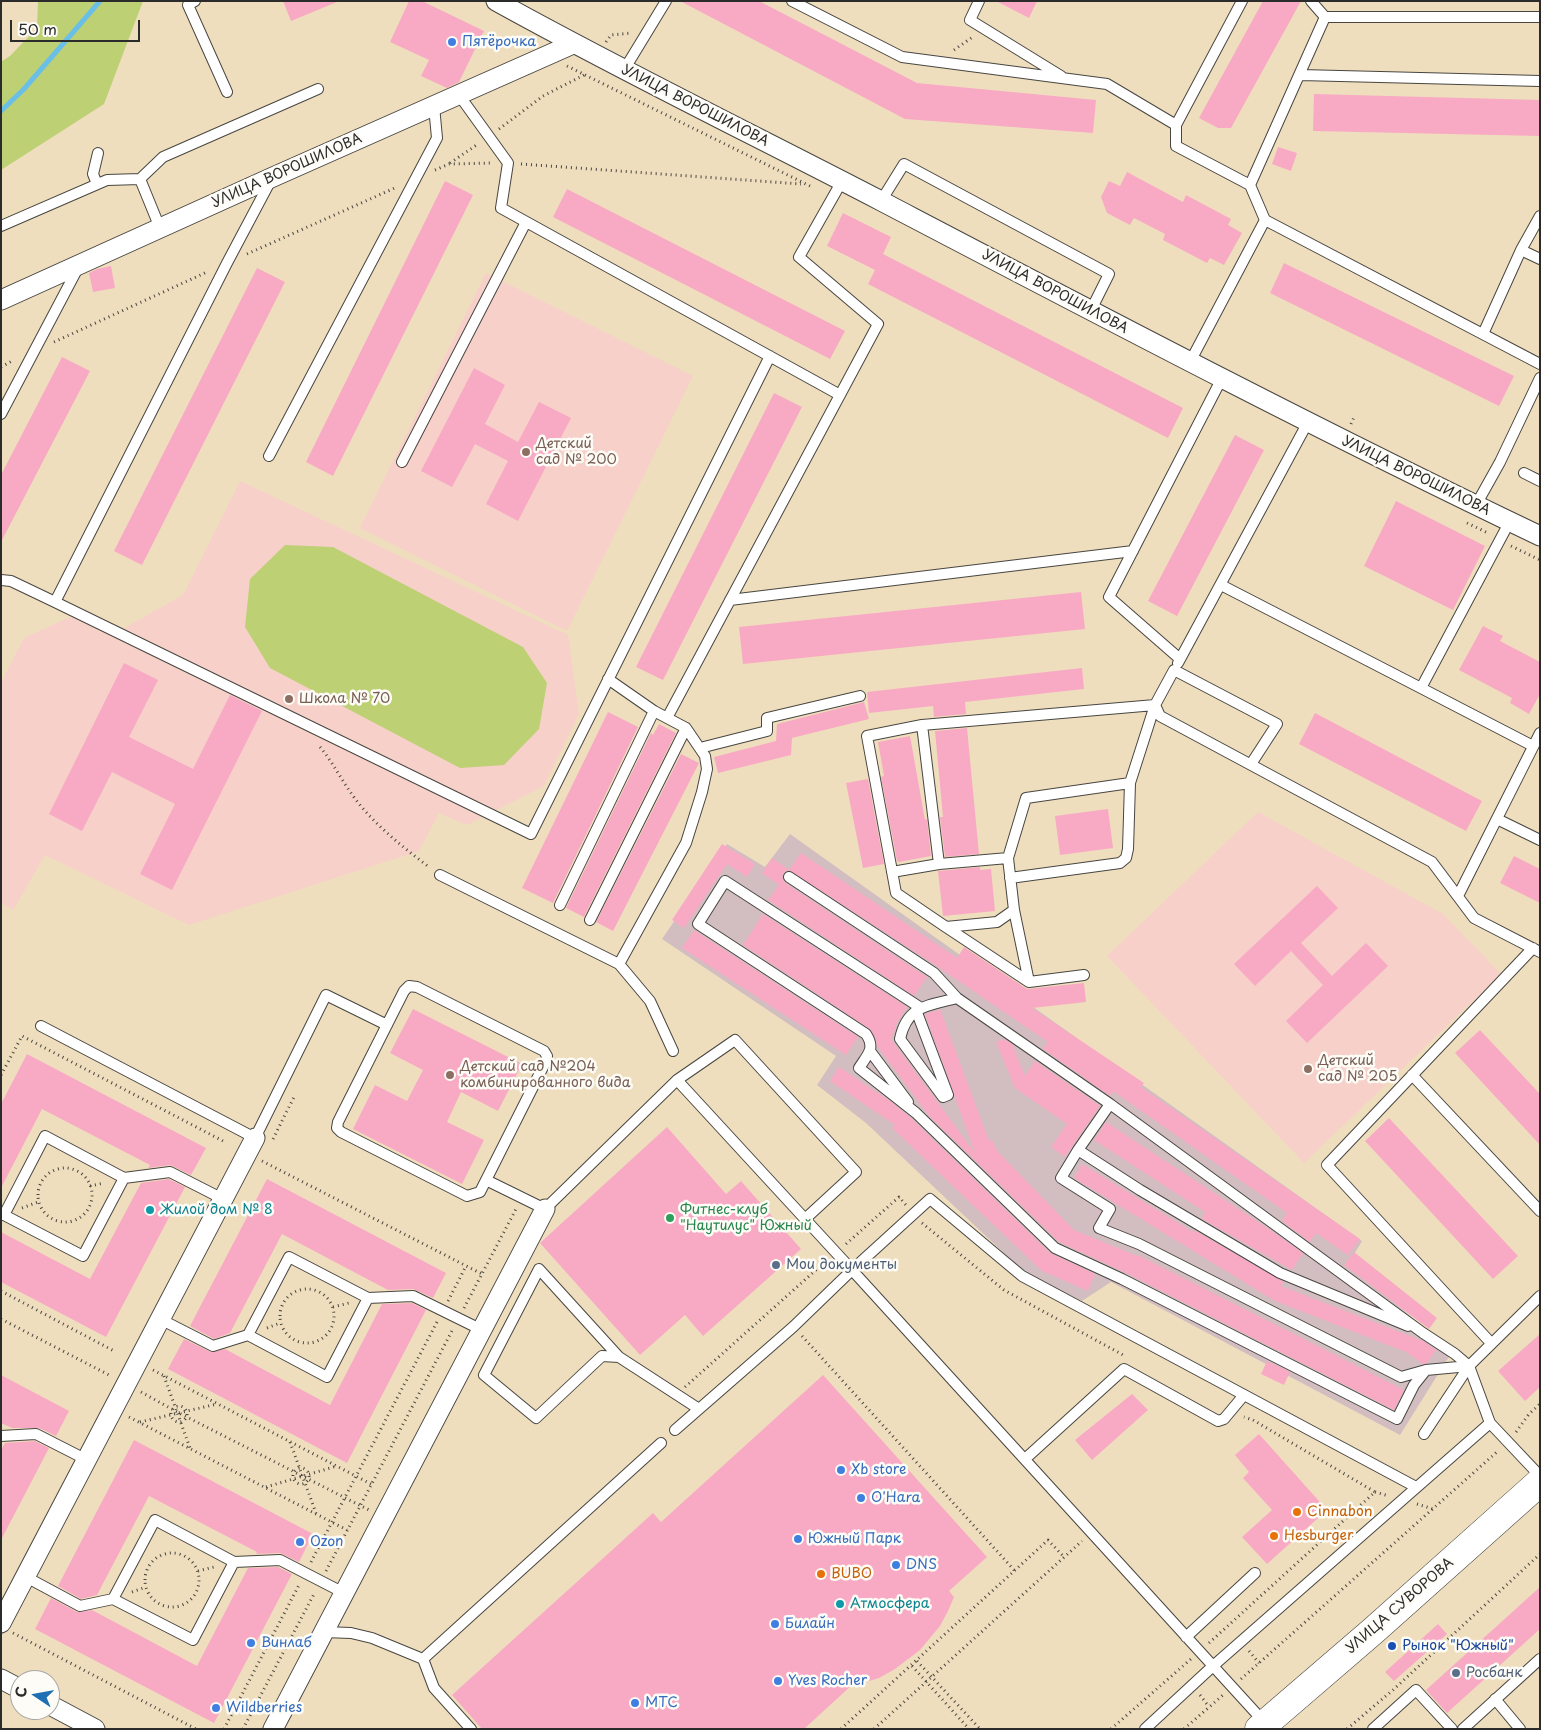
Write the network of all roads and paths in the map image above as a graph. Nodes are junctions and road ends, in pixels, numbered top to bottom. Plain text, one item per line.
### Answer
1 (195, 1) edge
2 (496, 1) edge
3 (666, 1) edge
4 (792, 1) edge
5 (979, 1) edge
6 (1242, 1) edge
7 (1311, 1) edge
8 (1326, 17) junction
9 (1540, 17) edge
10 (984, 29) junction
11 (647, 32) junction
12 (573, 44) junction
13 (601, 48) dead end
14 (939, 62) junction
15 (624, 70) junction
16 (585, 75) dead end
17 (1300, 75) junction
18 (1064, 78) junction
19 (1540, 81) edge
20 (318, 89) dead end
21 (227, 92) dead end
22 (459, 95) junction
23 (434, 106) junction
24 (1176, 125) junction
25 (488, 137) junction
26 (98, 153) dead end
27 (449, 164) dead end
28 (273, 177) junction
29 (140, 179) junction
30 (842, 181) junction
31 (97, 184) junction
32 (1250, 185) junction
33 (881, 201) junction
34 (1540, 216) edge
35 (1265, 220) junction
36 (526, 222) junction
37 (1, 226) edge
38 (160, 228) junction
39 (1522, 250) junction
40 (1540, 259) edge
41 (227, 263) junction
42 (79, 265) junction
43 (1, 300) edge
44 (1091, 310) junction
45 (1483, 334) junction
46 (35, 351) junction
47 (770, 356) junction
48 (1190, 362) junction
49 (1540, 364) edge
50 (1, 367) edge
51 (1222, 378) junction
52 (1540, 378) edge
53 (840, 394) junction
54 (1, 414) edge
55 (1355, 416) dead end
56 (1308, 422) junction
57 (1349, 428) dead end
58 (269, 456) dead end
59 (402, 462) dead end
60 (1524, 473) dead end
61 (1540, 481) edge
62 (1476, 505) junction
63 (1510, 521) junction
64 (1540, 536) edge
65 (1133, 551) junction
66 (1, 580) edge
67 (1221, 585) junction
68 (730, 600) junction
69 (55, 602) junction
70 (1180, 659) junction
71 (1174, 670) junction
72 (608, 679) junction
73 (1421, 688) junction
74 (860, 696) dead end
75 (1155, 705) junction
76 (654, 711) junction
77 (667, 718) junction
78 (922, 725) junction
79 (686, 728) junction
80 (1540, 733) edge
81 (319, 746) dead end
82 (1534, 746) junction
83 (700, 748) junction
84 (1250, 764) junction
85 (1130, 783) junction
86 (1497, 819) junction
87 (1540, 840) edge
88 (1008, 858) junction
89 (939, 864) junction
90 (892, 872) junction
91 (440, 875) joint
92 (790, 877) dead end
93 (1010, 878) junction
94 (1458, 896) junction
95 (560, 904) dead end
96 (1014, 910) junction
97 (590, 920) dead end
98 (946, 927) junction
99 (1536, 950) edge
100 (620, 964) junction
101 (1084, 975) dead end
102 (1030, 982) junction
103 (957, 998) junction
104 (918, 1009) junction
105 (387, 1025) junction
106 (41, 1026) dead end
107 (674, 1051) dead end
108 (870, 1051) junction
109 (1, 1075) edge
110 (1412, 1075) junction
111 (677, 1080) junction
112 (1110, 1104) junction
113 (916, 1113) junction
114 (255, 1138) junction
115 (225, 1142) dead end
116 (1078, 1150) junction
117 (261, 1161) dead end
118 (124, 1178) junction
119 (486, 1180) junction
120 (522, 1198) junction
121 (223, 1199) junction
122 (545, 1209) junction
123 (1540, 1211) edge
124 (914, 1214) junction
125 (3, 1215) edge
126 (804, 1219) junction
127 (72, 1221) joint
128 (922, 1222) junction
129 (915, 1228) dead end
130 (836, 1253) junction
131 (466, 1266) junction
132 (852, 1270) junction
133 (482, 1274) junction
134 (1, 1291) edge
135 (1540, 1296) edge
136 (368, 1298) junction
137 (443, 1311) junction
138 (1, 1318) edge
139 (160, 1319) junction
140 (458, 1319) junction
141 (793, 1327) junction
142 (808, 1329) dead end
143 (482, 1330) junction
144 (1423, 1333) junction
145 (248, 1335) junction
146 (801, 1336) junction
147 (315, 1342) joint
148 (1491, 1344) junction
149 (114, 1351) dead end
150 (619, 1357) junction
151 (1127, 1358) dead end
152 (1469, 1366) junction
153 (153, 1370) dead end
154 (1426, 1370) junction
155 (164, 1375) junction
156 (126, 1384) junction
157 (676, 1395) junction
158 (1244, 1396) junction
159 (217, 1404) junction
160 (1540, 1404) edge
161 (699, 1409) junction
162 (173, 1410) junction
163 (187, 1410) junction
164 (177, 1412) junction
165 (1230, 1412) junction
166 (129, 1417) dead end
167 (187, 1418) junction
168 (140, 1422) junction
169 (181, 1422) junction
170 (1490, 1423) junction
171 (676, 1430) dead end
172 (1424, 1434) dead end
173 (1, 1436) edge
174 (290, 1442) junction
175 (1508, 1442) junction
176 (661, 1443) dead end
177 (190, 1449) junction
178 (1025, 1459) junction
179 (86, 1460) junction
180 (337, 1466) junction
181 (300, 1468) junction
182 (294, 1472) junction
183 (309, 1474) junction
184 (302, 1476) junction
185 (356, 1476) junction
186 (1540, 1476) edge
187 (293, 1479) junction
188 (309, 1479) junction
189 (1540, 1482) edge
190 (305, 1484) junction
191 (371, 1484) junction
192 (1416, 1487) junction
193 (266, 1488) junction
194 (345, 1498) junction
195 (360, 1506) junction
196 (316, 1514) junction
197 (384, 1518) junction
198 (332, 1522) junction
199 (347, 1530) junction
200 (1091, 1532) junction
201 (1540, 1554) edge
202 (1064, 1557) junction
203 (234, 1562) junction
204 (1015, 1571) junction
205 (305, 1573) junction
206 (1255, 1573) dead end
207 (26, 1577) junction
208 (320, 1581) junction
209 (344, 1593) junction
210 (113, 1598) junction
211 (180, 1606) joint
212 (5, 1627) edge
213 (324, 1632) junction
214 (1186, 1637) junction
215 (1199, 1652) junction
216 (423, 1659) junction
217 (1540, 1659) edge
218 (917, 1660) junction
219 (912, 1666) junction
220 (1213, 1666) junction
221 (932, 1677) junction
222 (926, 1682) junction
223 (1232, 1687) junction
224 (1495, 1699) junction
225 (60, 1710) edge
226 (1264, 1727) edge
227 (95, 1729) edge
228 (196, 1729) edge
229 (224, 1729) edge
230 (243, 1729) edge
231 (273, 1729) edge
232 (471, 1729) edge
233 (841, 1729) edge
234 (874, 1729) edge
235 (969, 1729) edge
236 (980, 1729) edge
237 (1111, 1729) edge
238 (1144, 1729) edge
239 (1184, 1729) edge
240 (1347, 1729) edge
241 (1372, 1729) edge
242 (1452, 1729) edge
243 (1463, 1729) edge
244 (1520, 1729) edge

1 - 21 lane
2 - 12 street, УЛИЦА ВОРОШИЛОВА
3 - 11 lane
4 - 14 lane
5 - 10 lane
6 - 24 lane
7 - 8 lane
8 - 9 lane
8 - 17 lane
10 - 14 path
10 - 18 lane
11 - 13 path
11 - 15 lane
12 - 15 street, УЛИЦА ВОРОШИЛОВА
12 - 22 street, УЛИЦА ВОРОШИЛОВА
14 - 18 lane
15 - 30 street, УЛИЦА ВОРОШИЛОВА
16 - 25 path
17 - 19 lane
17 - 32 lane
18 - 24 lane
20 - 29 lane
22 - 23 street, УЛИЦА ВОРОШИЛОВА
22 - 25 lane
23 - 28 street, УЛИЦА ВОРОШИЛОВА
23 - 58 lane
24 - 32 lane
25 - 27 path
25 - 36 lane
26 - 31 lane
28 - 38 street, УЛИЦА ВОРОШИЛОВА
28 - 41 lane
29 - 31 lane
29 - 38 lane
30 - 33 street, УЛИЦА ВОРОШИЛОВА
30 - 53 lane
31 - 37 lane
32 - 35 lane
33 - 44 street, УЛИЦА ВОРОШИЛОВА
33 - 44 lane
34 - 39 lane
35 - 45 lane
35 - 48 lane
36 - 47 lane
36 - 59 lane
38 - 42 street, УЛИЦА ВОРОШИЛОВА
39 - 40 lane
39 - 45 lane
41 - 46 path
41 - 69 lane
42 - 43 street, УЛИЦА ВОРОШИЛОВА
42 - 46 lane
44 - 48 street, УЛИЦА ВОРОШИЛОВА
45 - 49 lane
46 - 50 path
46 - 54 lane
47 - 53 lane
47 - 72 lane
48 - 51 street, УЛИЦА ВОРОШИЛОВА
51 - 56 street, УЛИЦА ВОРОШИЛОВА
51 - 65 lane
52 - 62 lane
53 - 68 lane
55 - 57 path
56 - 62 street, УЛИЦА ВОРОШИЛОВА
56 - 67 lane
60 - 61 lane
62 - 63 street, УЛИЦА ВОРОШИЛОВА
63 - 64 street, УЛИЦА ВОРОШИЛОВА
63 - 73 lane
65 - 68 lane
65 - 70 lane
66 - 69 lane
67 - 70 lane
67 - 73 lane
68 - 77 lane
69 - 72 lane
70 - 71 lane
71 - 75 lane
71 - 84 lane
72 - 76 lane
73 - 82 lane
74 - 83 lane
75 - 78 lane
75 - 84 lane
75 - 85 lane
76 - 77 lane
76 - 95 lane
77 - 79 lane
78 - 89 lane
78 - 90 lane
79 - 83 lane
79 - 97 lane
80 - 82 lane
81 - 91 path
82 - 86 lane
83 - 100 lane
84 - 94 lane
85 - 88 lane
85 - 93 lane
86 - 87 lane
86 - 94 lane
88 - 89 lane
88 - 93 lane
89 - 90 lane
90 - 98 lane
91 - 100 lane
92 - 103 lane
93 - 96 lane
94 - 99 lane
96 - 98 lane
96 - 102 lane
98 - 102 lane
99 - 110 lane
100 - 107 lane
101 - 102 lane
103 - 104 lane
103 - 112 lane
104 - 104 lane
104 - 108 lane
105 - 114 lane
105 - 119 lane
105 - 119 lane
106 - 114 lane
108 - 113 lane
108 - 113 lane
109 - 115 path
110 - 123 lane
110 - 148 lane
111 - 122 lane
111 - 126 lane
111 - 126 lane
112 - 116 lane
112 - 144 lane
113 - 154 lane
114 - 121 street
116 - 144 lane
116 - 154 lane
117 - 131 path
118 - 121 lane
118 - 125 lane
118 - 125 lane
119 - 120 lane
120 - 122 lane
120 - 133 path
121 - 139 street
122 - 143 street
124 - 128 path
124 - 130 path
124 - 132 lane
124 - 158 lane
126 - 130 lane
127 - 127 path
128 - 129 path
128 - 151 path
130 - 132 lane
130 - 157 path
131 - 133 path
131 - 137 path
132 - 141 lane
132 - 178 lane
133 - 140 path
134 - 149 path
135 - 148 lane
136 - 137 lane
136 - 145 lane
136 - 145 lane
137 - 140 lane
137 - 185 path
138 - 156 path
139 - 145 lane
139 - 156 street
140 - 143 lane
140 - 191 path
141 - 146 path
141 - 161 lane
142 - 146 path
143 - 197 street
144 - 152 lane
146 - 204 path
147 - 147 path
148 - 152 lane
150 - 150 lane
150 - 157 lane
152 - 154 lane
152 - 170 lane
152 - 172 lane
153 - 155 path
155 - 159 path
155 - 162 path
156 - 162 path
156 - 179 street
157 - 161 lane
158 - 165 lane
158 - 192 lane
159 - 163 path
159 - 174 path
160 - 175 path
161 - 171 lane
162 - 163 path
162 - 164 path
162 - 168 path
162 - 169 path
163 - 164 path
163 - 167 path
164 - 167 path
164 - 169 path
165 - 178 lane
165 - 215 path
166 - 168 path
167 - 169 path
167 - 182 path
168 - 177 path
169 - 177 path
170 - 175 lane
170 - 192 lane
173 - 179 lane
174 - 180 path
174 - 181 path
175 - 186 lane
175 - 223 path
176 - 216 lane
177 - 193 path
178 - 200 lane
179 - 207 street
180 - 183 path
180 - 185 path
181 - 182 path
181 - 183 path
181 - 184 path
182 - 184 path
182 - 187 path
183 - 184 path
183 - 188 path
184 - 187 path
184 - 188 path
184 - 190 path
185 - 191 path
185 - 194 path
187 - 190 path
187 - 193 path
188 - 190 path
188 - 194 path
189 - 226 main road, УЛИЦА СУВОРОВА
190 - 196 path
191 - 195 path
192 - 220 lane
193 - 196 path
194 - 195 path
194 - 198 path
195 - 197 path
195 - 199 path
196 - 198 path
197 - 209 street
198 - 199 path
198 - 205 path
199 - 208 path
200 - 202 path
200 - 214 lane
201 - 240 path
202 - 204 path
202 - 221 path
203 - 205 lane
203 - 210 lane
203 - 210 lane
204 - 218 path
205 - 208 lane
205 - 229 path
206 - 214 lane
207 - 210 lane
207 - 212 street
208 - 209 lane
208 - 230 path
209 - 213 street
211 - 211 path
212 - 228 path
213 - 216 lane
213 - 231 street
214 - 215 lane
215 - 220 lane
215 - 237 path
216 - 232 lane
217 - 224 lane
218 - 219 path
218 - 221 path
219 - 222 path
219 - 233 path
220 - 223 lane
220 - 238 lane
221 - 222 path
221 - 236 path
222 - 234 path
222 - 235 path
223 - 226 lane
223 - 239 path
224 - 243 lane
224 - 244 lane
225 - 227 street
241 - 242 lane

